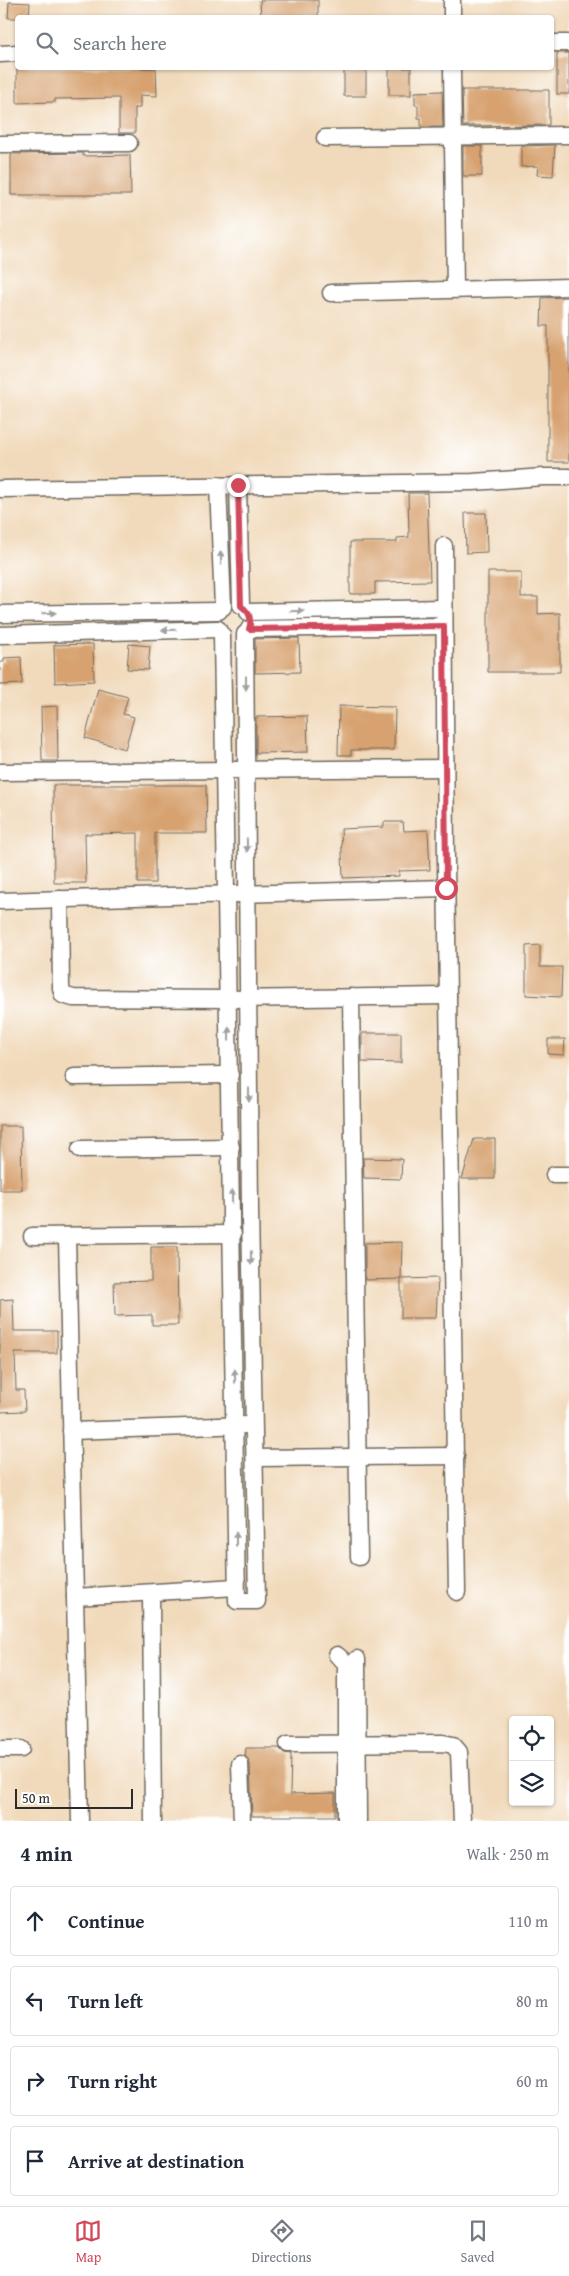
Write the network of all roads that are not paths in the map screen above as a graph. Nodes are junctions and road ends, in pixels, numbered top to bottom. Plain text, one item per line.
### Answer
1 (452, 0) edge
2 (452, 15) edge
3 (554, 43) edge
4 (569, 43) edge
5 (0, 54) edge
6 (15, 54) edge
7 (452, 70) edge
8 (569, 135) edge
9 (453, 136) junction
10 (325, 138) dead end
11 (129, 143) dead end
12 (0, 144) edge
13 (569, 287) edge
14 (455, 290) junction
15 (331, 293) dead end
16 (569, 477) edge
17 (218, 485) junction
18 (238, 485) junction
19 (0, 489) edge
20 (444, 546) dead end
21 (444, 608) junction
22 (221, 609) junction
23 (245, 609) junction
24 (0, 614) edge
25 (444, 626) junction
26 (220, 632) junction
27 (247, 632) junction
28 (0, 634) edge
29 (246, 768) junction
30 (445, 768) junction
31 (225, 770) junction
32 (0, 772) edge
33 (446, 888) junction
34 (247, 892) junction
35 (227, 894) junction
36 (60, 899) junction
37 (0, 901) edge
38 (448, 996) junction
39 (351, 997) junction
40 (228, 999) junction
41 (248, 999) junction
42 (230, 1075) junction
43 (74, 1076) dead end
44 (231, 1146) junction
45 (80, 1149) dead end
46 (233, 1234) junction
47 (32, 1236) dead end
48 (67, 1236) junction
49 (254, 1425) junction
50 (236, 1426) junction
51 (72, 1430) junction
52 (456, 1456) junction
53 (359, 1457) junction
54 (255, 1458) junction
55 (359, 1557) dead end
56 (236, 1587) junction
57 (457, 1592) dead end
58 (151, 1593) junction
59 (75, 1597) junction
60 (337, 1655) dead end
61 (357, 1659) dead end
62 (352, 1742) junction
63 (288, 1744) dead end
64 (0, 1749) edge
65 (21, 1749) dead end
66 (240, 1764) dead end
67 (80, 1821) edge
68 (153, 1821) edge
69 (242, 1821) edge
70 (346, 1821) edge
71 (358, 1821) edge
72 (462, 1821) edge

1 - 2 street
3 - 4 street
5 - 6 street
7 - 9 street
8 - 9 street
9 - 10 street
9 - 14 street
11 - 12 street
13 - 14 street
14 - 15 street
16 - 18 street
17 - 18 street
17 - 19 street
22 -> 17 street
18 - 23 street
20 - 21 street
23 -> 21 street
21 - 25 street
22 - 23 street
24 -> 22 street
22 - 26 street
23 - 27 street
25 - 27 street
25 - 30 street
26 - 27 street
26 -> 28 street
26 - 31 street
27 -> 29 street
29 - 30 street
29 - 31 street
29 -> 34 street
30 - 33 street
31 - 32 street
31 - 35 street
33 - 34 street
33 - 38 street
34 - 35 street
34 - 41 street
35 - 36 street
35 - 40 street
36 - 37 street
36 - 40 street
38 - 39 street
38 - 52 street
39 - 41 street
39 - 53 street
40 - 41 street
42 -> 40 street
41 -> 49 street
42 - 43 street
42 - 44 street
44 - 45 street
46 -> 44 street
46 - 48 street
50 -> 46 street
47 - 48 street
48 - 51 street
49 - 50 street
49 - 54 street
50 - 51 street
56 -> 50 street
51 - 59 street
52 - 53 street
52 - 57 street
53 - 54 street
53 - 55 street
54 - 56 street
56 - 58 street
58 - 59 street
58 - 68 street
59 - 67 street
60 - 62 street
61 - 62 street
62 - 63 street
62 - 70 street
62 - 71 street
62 - 72 street
64 - 65 street
66 - 69 street

